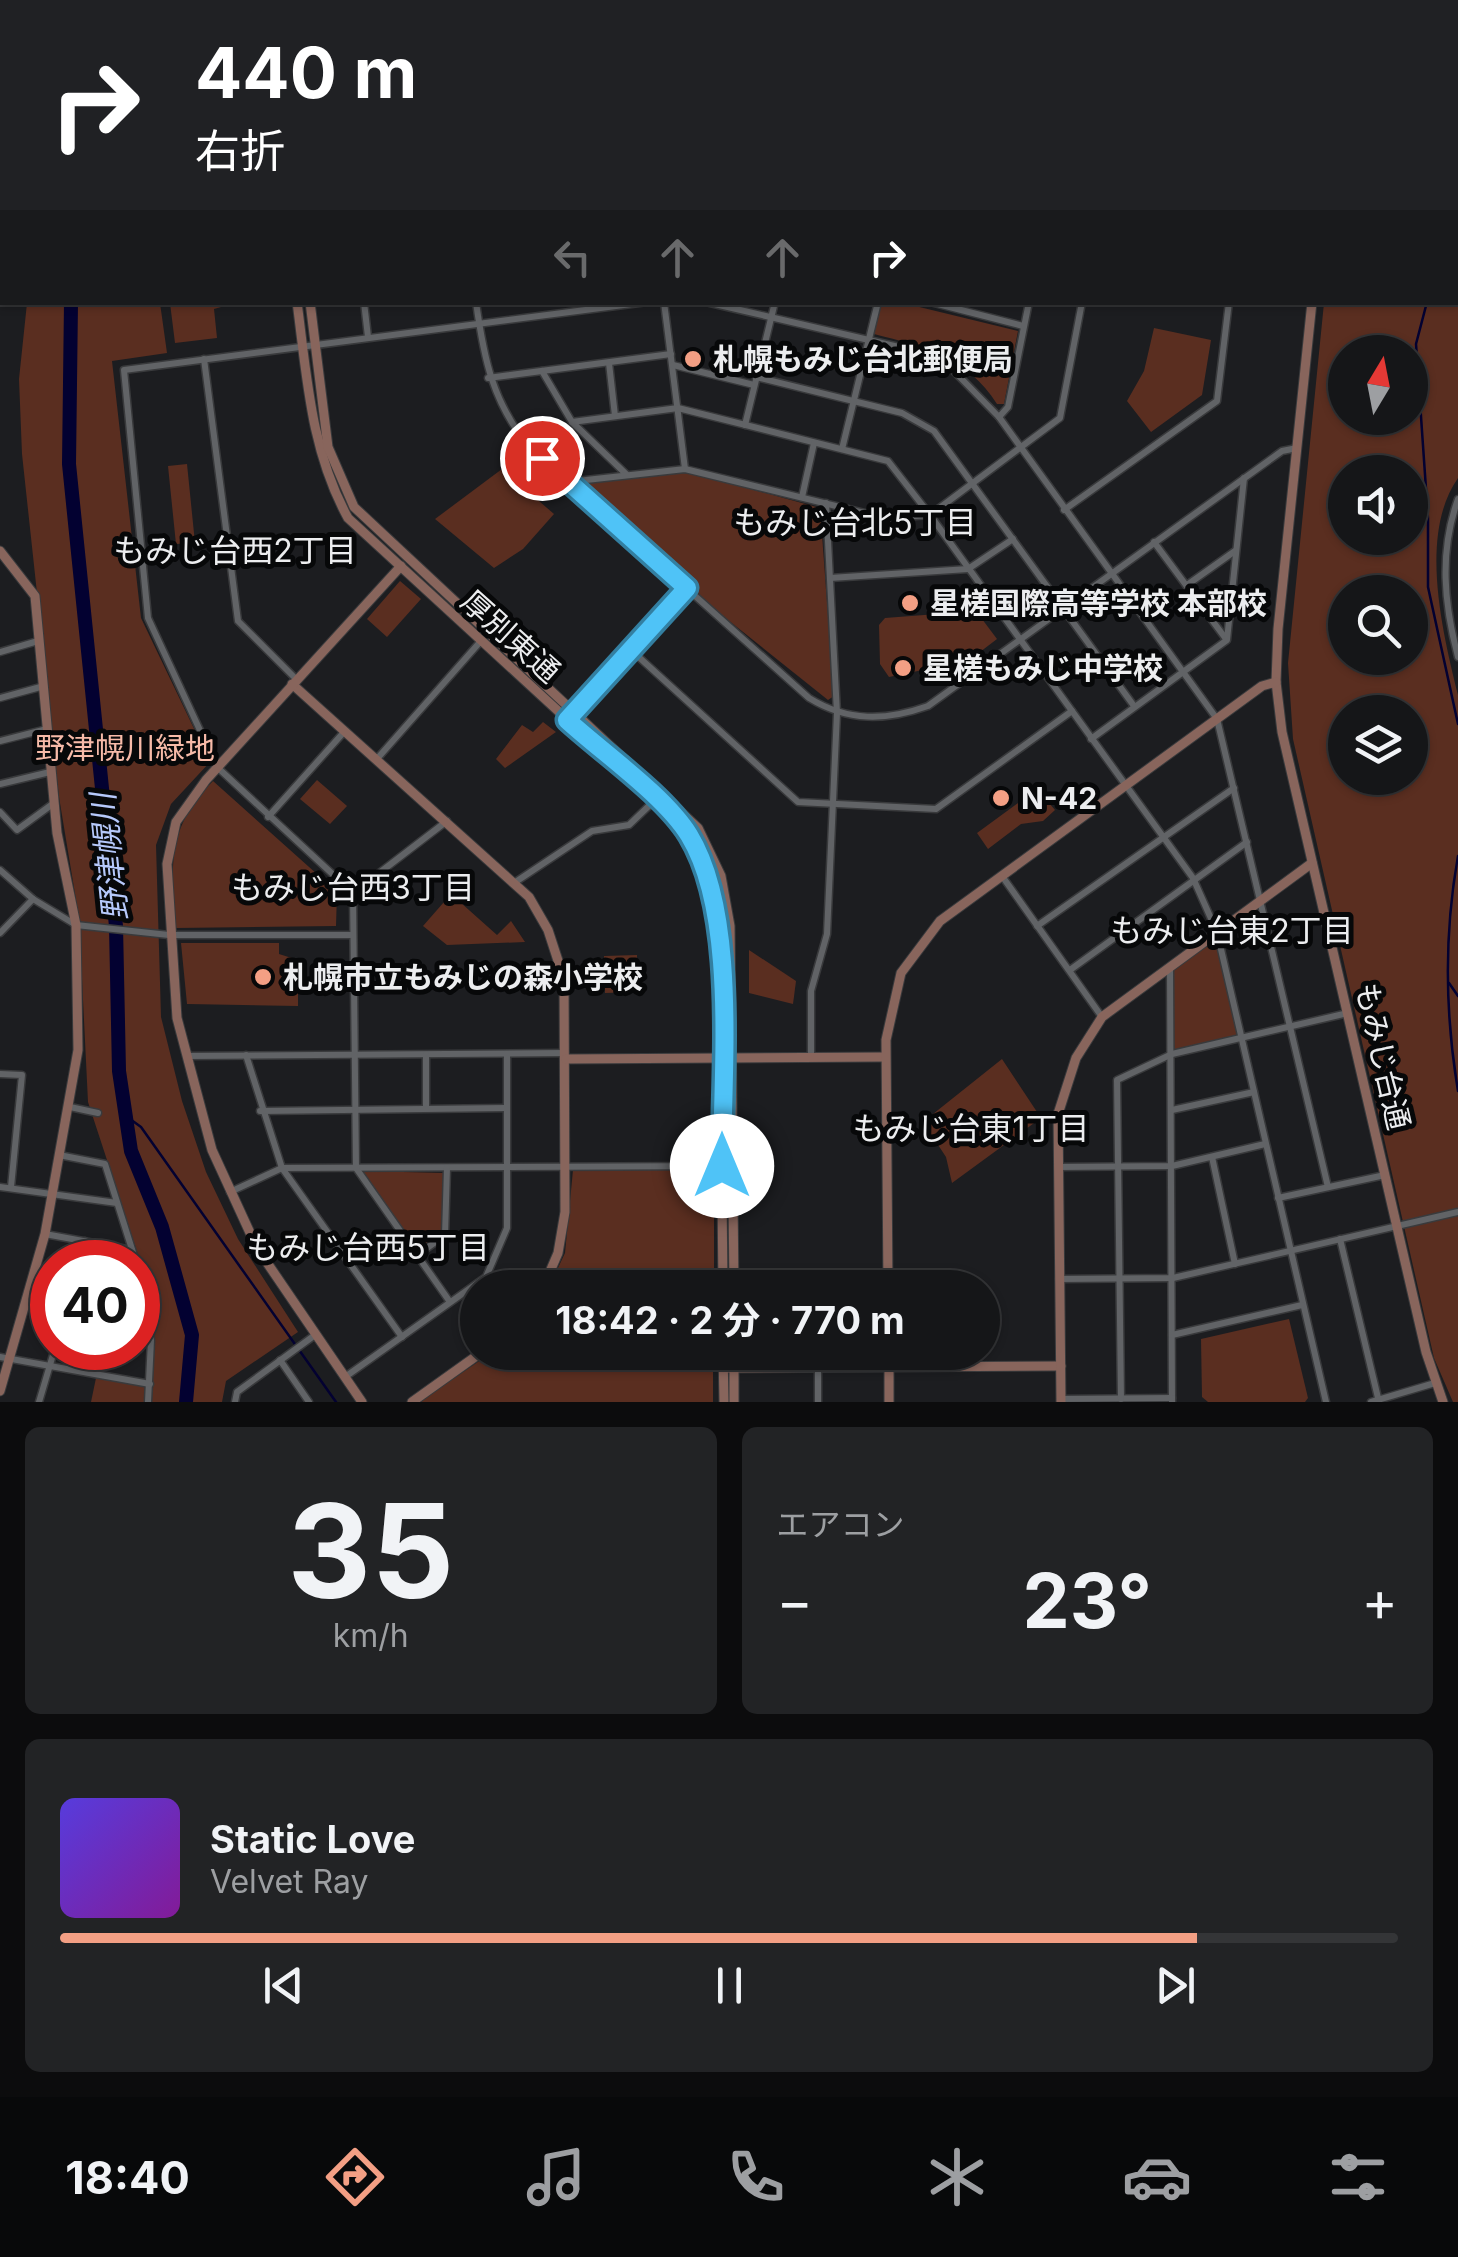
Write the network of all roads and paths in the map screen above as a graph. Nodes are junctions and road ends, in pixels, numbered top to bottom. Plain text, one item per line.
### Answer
1 (298, 305) edge
2 (310, 305) edge
3 (364, 305) edge
4 (476, 305) edge
5 (565, 305) edge
6 (625, 305) edge
7 (664, 305) edge
8 (720, 305) edge
9 (774, 305) edge
10 (877, 305) edge
11 (942, 305) edge
12 (1028, 305) edge
13 (1081, 305) edge
14 (1229, 305) edge
15 (1312, 305) edge
16 (566, 313) junction
17 (772, 316) junction
18 (479, 323) junction
19 (1023, 326) junction
20 (368, 336) junction
21 (868, 340) junction
22 (315, 343) junction
23 (303, 345) junction
24 (671, 354) junction
25 (204, 359) junction
26 (609, 363) junction
27 (673, 365) junction
28 (542, 371) junction
29 (488, 378) junction
30 (756, 381) junction
31 (854, 400) junction
32 (678, 408) junction
33 (615, 416) junction
34 (999, 417) junction
35 (572, 422) junction
36 (745, 426) junction
37 (814, 443) junction
38 (1297, 448) junction
39 (842, 449) junction
40 (1021, 450) junction
41 (685, 470) junction
42 (627, 475) junction
43 (1244, 478) junction
44 (568, 482) junction
45 (974, 484) junction
46 (802, 497) junction
47 (1458, 499) edge
48 (826, 503) junction
49 (1064, 510) junction
50 (930, 516) junction
51 (1014, 539) junction
52 (1154, 542) junction
53 (0, 551) edge
54 (1236, 551) junction
55 (402, 564) junction
56 (968, 569) junction
57 (1110, 574) junction
58 (830, 578) junction
59 (1187, 584) junction
60 (687, 588) junction
61 (1063, 610) junction
62 (40, 640) junction
63 (1020, 640) junction
64 (1227, 640) junction
65 (480, 642) junction
66 (631, 650) junction
67 (0, 652) edge
68 (1458, 657) edge
69 (1182, 672) junction
70 (294, 682) junction
71 (1276, 682) junction
72 (44, 686) junction
73 (0, 698) edge
74 (1134, 706) junction
75 (575, 711) junction
76 (1072, 711) junction
77 (837, 713) junction
78 (1217, 719) junction
79 (567, 720) junction
80 (47, 729) junction
81 (344, 732) junction
82 (1091, 739) junction
83 (0, 741) edge
84 (376, 760) junction
85 (217, 767) junction
86 (50, 772) junction
87 (0, 784) edge
88 (1126, 786) junction
89 (1234, 788) junction
90 (655, 800) junction
91 (54, 802) junction
92 (834, 804) junction
93 (0, 812) edge
94 (268, 816) junction
95 (446, 821) junction
96 (1165, 838) junction
97 (1247, 842) junction
98 (1312, 863) junction
99 (0, 870) edge
100 (1002, 876) junction
101 (1193, 878) junction
102 (514, 884) junction
103 (353, 893) junction
104 (33, 898) junction
105 (1262, 900) junction
106 (81, 926) junction
107 (1037, 926) junction
108 (0, 932) edge
109 (1217, 932) junction
110 (169, 935) junction
111 (352, 935) junction
112 (1170, 966) junction
113 (1070, 970) junction
114 (1348, 1012) junction
115 (1102, 1017) junction
116 (1291, 1026) junction
117 (1241, 1038) junction
118 (507, 1054) junction
119 (1172, 1054) junction
120 (246, 1055) junction
121 (353, 1055) junction
122 (426, 1055) junction
123 (185, 1056) junction
124 (566, 1056) junction
125 (810, 1056) junction
126 (885, 1056) junction
127 (727, 1057) junction
128 (0, 1074) edge
129 (1254, 1092) junction
130 (70, 1108) junction
131 (426, 1108) junction
132 (506, 1108) junction
133 (354, 1109) junction
134 (260, 1110) junction
135 (1172, 1110) junction
136 (98, 1113) dead end
137 (1266, 1144) junction
138 (59, 1155) junction
139 (1212, 1157) junction
140 (727, 1166) junction
141 (1058, 1166) junction
142 (1118, 1166) junction
143 (1172, 1166) junction
144 (282, 1168) junction
145 (356, 1168) junction
146 (446, 1168) junction
147 (507, 1168) junction
148 (565, 1168) junction
149 (1385, 1175) junction
150 (0, 1187) edge
151 (11, 1188) junction
152 (1328, 1188) junction
153 (52, 1191) junction
154 (229, 1192) junction
155 (1278, 1198) junction
156 (118, 1203) junction
157 (1458, 1212) edge
158 (1398, 1226) junction
159 (45, 1234) junction
160 (1340, 1239) junction
161 (75, 1240) edge
162 (129, 1240) edge
163 (1290, 1251) junction
164 (416, 1256) junction
165 (1236, 1264) junction
166 (550, 1270) edge
167 (724, 1270) edge
168 (733, 1270) edge
169 (888, 1270) edge
170 (1173, 1278) junction
171 (1059, 1280) junction
172 (1118, 1280) junction
173 (450, 1302) junction
174 (1302, 1305) junction
175 (316, 1335) junction
176 (1172, 1335) junction
177 (402, 1336) junction
178 (5, 1357) edge
179 (280, 1360) junction
180 (30, 1361) edge
181 (1000, 1366) edge
182 (1061, 1366) junction
183 (460, 1368) edge
184 (48, 1370) edge
185 (80, 1370) edge
186 (150, 1370) edge
187 (729, 1370) edge
188 (729, 1370) edge
189 (818, 1370) edge
190 (889, 1370) edge
191 (345, 1377) junction
192 (150, 1384) junction
193 (1435, 1384) junction
194 (0, 1392) edge
195 (236, 1392) junction
196 (1121, 1399) junction
197 (1172, 1400) edge
198 (1060, 1401) edge
199 (1376, 1401) edge
200 (38, 1402) edge
201 (148, 1402) edge
202 (235, 1402) edge
203 (244, 1402) edge
204 (309, 1402) edge
205 (362, 1402) edge
206 (412, 1402) edge
207 (724, 1402) edge
208 (734, 1402) edge
209 (818, 1402) edge
210 (889, 1402) edge
211 (1326, 1402) edge
212 (1443, 1402) edge

1 - 23 street, 厚別東通
2 - 22 street, 厚別東通
3 - 20 street
4 - 18 street
5 - 16 street
6 - 16 street
7 - 24 street
8 - 17 street
9 - 17 street
10 - 21 street
11 - 19 street
12 - 19 street
13 - 40 street
14 - 49 street
15 - 38 street, もみじ台通
16 - 18 street
17 - 21 street
17 - 30 street
18 - 20 street
18 - 29 street
19 - 34 street
20 - 22 street
21 - 31 street
21 - 34 street
22 - 23 street
22 - 55 street, 厚別東通
23 - 25 street
23 - 55 street, 厚別東通
24 - 26 street
24 - 27 street
25 - 70 street
25 - 85 street
26 - 28 street
26 - 33 street
27 - 30 street
27 - 32 street
28 - 29 street
28 - 35 street
29 - 44 street
30 - 31 street
30 - 36 street
31 - 39 street
31 - 45 street
32 - 33 street
32 - 36 street
32 - 41 street
33 - 35 street
34 - 40 street
35 - 42 street
36 - 37 street
37 - 39 street
37 - 46 street
38 - 43 street
38 - 71 street, もみじ台通
39 - 50 street
40 - 45 street
40 - 49 street
41 - 42 street
41 - 46 street
42 - 44 street
43 - 52 street
43 - 54 street
44 - 60 street
45 - 50 street
45 - 51 street
46 - 48 street
47 - 68 street
48 - 50 street
48 - 58 street
49 - 57 street
50 - 56 street
51 - 56 street
51 - 61 street
52 - 57 street
52 - 59 street
53 - 62 street
54 - 59 street
54 - 64 street
55 - 65 street, 厚別東通
55 - 70 street
55 - 75 street, 厚別東通
56 - 58 street
56 - 63 street
57 - 61 street
57 - 69 street
58 - 77 street
59 - 64 street
60 - 66 street
60 - 77 street
61 - 63 street
61 - 74 street
62 - 67 street
62 - 72 street
63 - 76 street
63 - 77 street
64 - 69 street
65 - 79 street, 厚別東通
65 - 84 street
66 - 75 street
66 - 92 street
69 - 74 street
69 - 78 street
70 - 81 street
70 - 85 street
71 - 78 street
71 - 98 street, もみじ台通
72 - 73 street
72 - 80 street
74 - 82 street
75 - 79 street
75 - 127 street, 厚別東通
76 - 82 street
76 - 92 street
77 - 92 street
78 - 88 street
78 - 89 street
79 - 90 street, 厚別東通
80 - 83 street
80 - 86 street
81 - 84 street
81 - 94 street
82 - 88 street
84 - 95 street
85 - 94 street
85 - 110 street
86 - 87 street
86 - 91 street
88 - 96 street
88 - 100 street
89 - 96 street
89 - 97 street
90 - 102 street
90 - 127 street, 厚別東通
91 - 93 street
91 - 106 street
92 - 125 street
94 - 103 street
95 - 102 street
95 - 103 street
96 - 101 street
96 - 107 street
97 - 101 street
97 - 105 street
98 - 105 street
98 - 114 street, もみじ台通
99 - 104 street
100 - 107 street
100 - 126 street
101 - 109 street
101 - 113 street
102 - 124 street
103 - 111 street
104 - 106 street
104 - 108 street
105 - 109 street
105 - 116 street
106 - 110 street
106 - 130 street
107 - 113 street
109 - 112 street
109 - 117 street
110 - 111 street
110 - 123 street
111 - 121 street
112 - 115 street
112 - 119 street
113 - 115 street
114 - 116 street
114 - 149 street, もみじ台通
115 - 141 street
116 - 117 street
116 - 152 street
117 - 119 street
117 - 129 street
118 - 122 street
118 - 124 street
118 - 132 street
119 - 135 street
119 - 142 street
120 - 121 street
120 - 123 street
120 - 134 street
121 - 122 street
121 - 133 street
122 - 131 street
123 - 154 street
124 - 127 street
124 - 148 street
125 - 126 street
125 - 127 street
126 - 169 street
127 - 140 street, 厚別東通
128 - 151 street
129 - 135 street
129 - 137 street
130 - 136 street
130 - 138 street
131 - 132 street
131 - 133 street
132 - 147 street
133 - 134 street
133 - 145 street
134 - 144 street
135 - 143 street
137 - 139 street
137 - 155 street
138 - 153 street
138 - 156 street
139 - 143 street
139 - 165 street
140 - 148 street
140 - 167 street, 厚別東通
140 - 168 street, 厚別東通
141 - 142 street
141 - 171 street
142 - 143 street
142 - 172 street
143 - 170 street
144 - 145 street
144 - 154 street
144 - 177 street
145 - 146 street
145 - 164 street
146 - 147 street
146 - 164 street
147 - 148 street
147 - 173 street
148 - 166 street
149 - 152 street
149 - 158 street, もみじ台通
150 - 151 street
151 - 153 street
152 - 155 street
153 - 156 street
153 - 159 street
154 - 175 street
155 - 163 street
156 - 162 street
157 - 158 street
158 - 160 street
158 - 193 street, もみじ台通
159 - 161 street
159 - 178 street
160 - 163 street
160 - 199 street
163 - 165 street
163 - 174 street
164 - 173 street
165 - 170 street
170 - 172 street
170 - 176 street
171 - 172 street
171 - 182 street
172 - 196 street
173 - 177 street
174 - 176 street
174 - 211 street
175 - 179 street
175 - 191 street
176 - 197 street
177 - 191 street
178 - 180 street
178 - 194 street
179 - 195 street
179 - 204 street
181 - 182 street
182 - 198 street
183 - 206 street
184 - 200 street
185 - 192 street
186 - 192 street
187 - 207 street
188 - 208 street
189 - 209 street
190 - 210 street
191 - 205 street
192 - 201 street
193 - 199 street
193 - 212 street, もみじ台通
195 - 202 street
195 - 203 street
196 - 197 street
196 - 198 street

